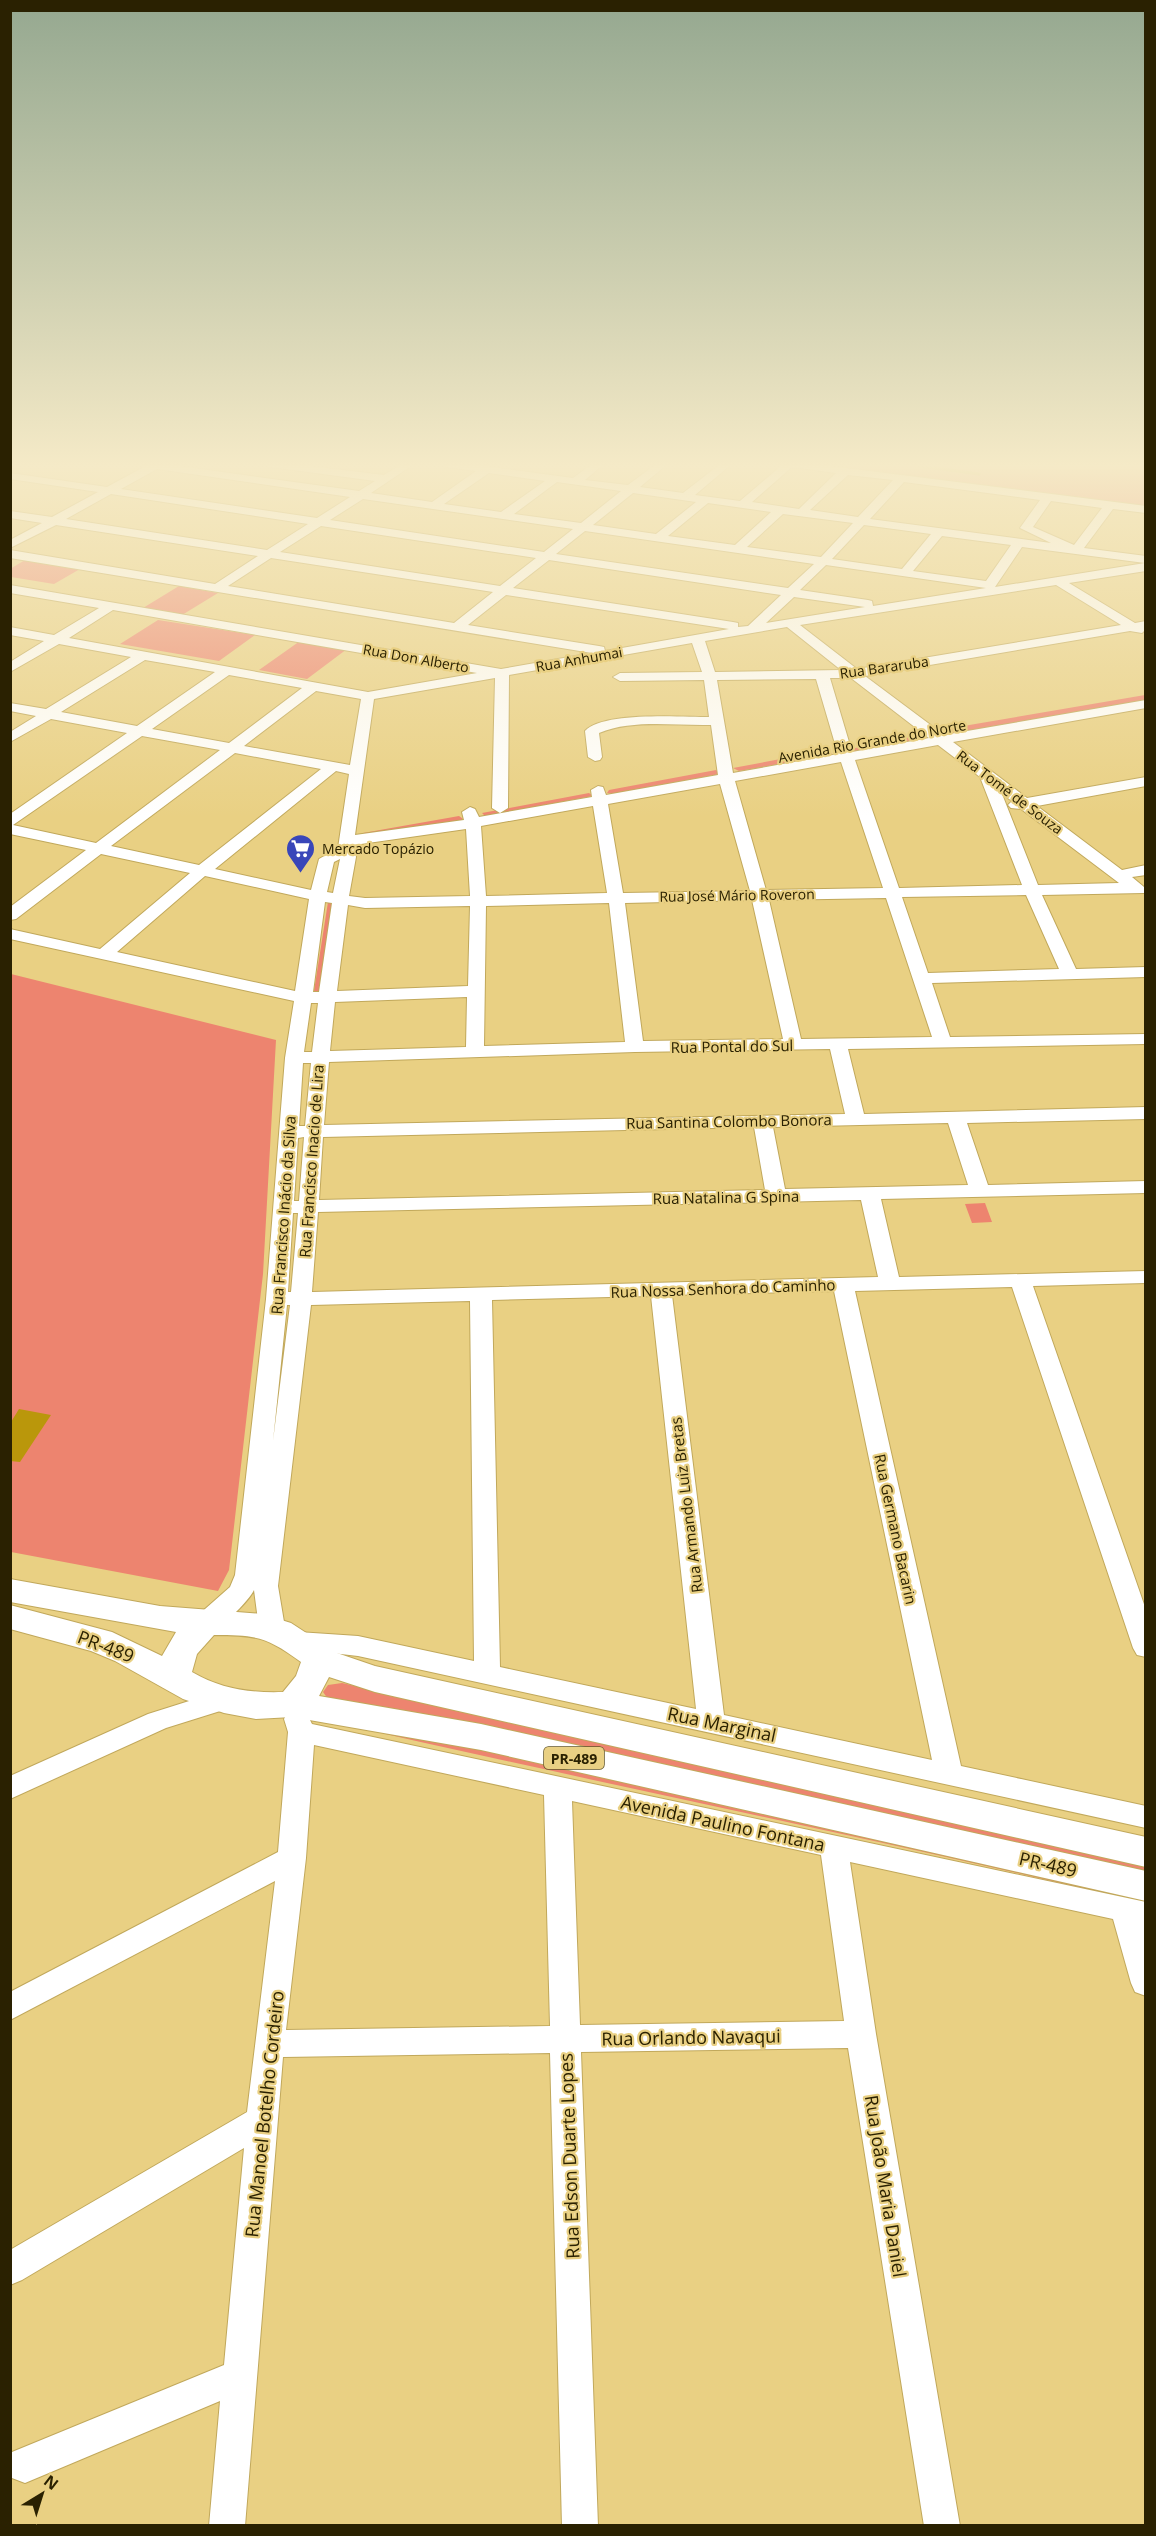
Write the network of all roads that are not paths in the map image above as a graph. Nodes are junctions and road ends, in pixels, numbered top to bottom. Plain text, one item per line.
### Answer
1 (176, 580) edge
2 (228, 580) edge
3 (440, 580) edge
4 (514, 580) edge
5 (714, 580) edge
6 (804, 580) edge
7 (957, 580) edge
8 (993, 580) edge
9 (1062, 580) edge
10 (1058, 581) junction
11 (990, 585) junction
12 (218, 587) junction
13 (1010, 588) junction
14 (10, 589) edge
15 (502, 590) junction
16 (792, 592) junction
17 (111, 606) junction
18 (889, 607) junction
19 (789, 623) junction
20 (458, 626) junction
21 (752, 628) junction
22 (1142, 629) edge
23 (10, 631) edge
24 (697, 638) junction
25 (57, 639) junction
26 (614, 653) junction
27 (143, 655) junction
28 (10, 668) edge
29 (227, 670) junction
30 (502, 673) junction
31 (853, 674) junction
32 (710, 676) junction
33 (822, 676) junction
34 (620, 677) dead end
35 (314, 686) junction
36 (1146, 692) edge
37 (368, 696) junction
38 (1146, 704) edge
39 (10, 707) edge
40 (48, 714) junction
41 (717, 722) junction
42 (138, 732) junction
43 (933, 735) junction
44 (10, 738) edge
45 (232, 750) junction
46 (845, 751) junction
47 (595, 757) dead end
48 (332, 768) junction
49 (358, 771) junction
50 (726, 772) junction
51 (985, 772) junction
52 (1146, 781) edge
53 (600, 795) junction
54 (1025, 803) junction
55 (500, 808) junction
56 (1000, 808) junction
57 (471, 818) junction
58 (10, 821) edge
59 (10, 829) edge
60 (346, 841) junction
61 (99, 848) junction
62 (203, 870) junction
63 (1146, 870) edge
64 (1119, 875) junction
65 (1032, 890) junction
66 (894, 892) junction
67 (1141, 892) edge
68 (759, 894) junction
69 (318, 896) junction
70 (616, 897) junction
71 (339, 900) junction
72 (478, 900) junction
73 (10, 915) edge
74 (10, 934) edge
75 (102, 956) junction
76 (1146, 972) edge
77 (1070, 974) junction
78 (922, 978) junction
79 (478, 991) junction
80 (302, 998) junction
81 (328, 998) junction
82 (1146, 1039) edge
83 (943, 1042) junction
84 (838, 1044) junction
85 (792, 1045) junction
86 (635, 1047) junction
87 (475, 1052) junction
88 (319, 1057) junction
89 (294, 1058) junction
90 (1146, 1113) edge
91 (956, 1116) junction
92 (855, 1119) junction
93 (762, 1120) junction
94 (313, 1131) junction
95 (290, 1132) junction
96 (1146, 1187) edge
97 (980, 1191) junction
98 (870, 1193) junction
99 (777, 1195) junction
100 (284, 1208) junction
101 (307, 1208) junction
102 (1146, 1277) edge
103 (1020, 1280) junction
104 (890, 1283) junction
105 (843, 1284) junction
106 (661, 1289) junction
107 (481, 1294) junction
108 (289, 1299) junction
109 (11, 1611) edge
110 (205, 1624) junction
111 (296, 1642) junction
112 (1146, 1648) edge
113 (487, 1673) junction
114 (174, 1677) junction
115 (224, 1700) junction
116 (297, 1718) junction
117 (711, 1722) junction
118 (949, 1774) junction
119 (558, 1787) junction
120 (10, 1788) edge
121 (1146, 1817) edge
122 (834, 1847) junction
123 (1146, 1852) edge
124 (292, 1858) junction
125 (1139, 1903) edge
126 (1146, 1983) edge
127 (10, 2007) edge
128 (861, 2034) junction
129 (566, 2039) junction
130 (269, 2044) junction
131 (261, 2121) junction
132 (10, 2269) edge
133 (239, 2376) junction
134 (25, 2464) dead end
135 (226, 2526) edge
136 (580, 2526) edge
137 (942, 2526) edge

1 - 12 street
2 - 12 street
3 - 15 street
4 - 15 street
5 - 16 street
6 - 16 street
7 - 11 street
8 - 11 street
9 - 10 street, Rua Anhumai
10 - 13 street, Rua Anhumai
10 - 22 street
11 - 13 street
12 - 20 street
13 - 18 street, Rua Anhumai
14 - 17 street, Rua Don Alberto
15 - 20 street
15 - 21 street
16 - 18 street
16 - 21 street
17 - 25 street
17 - 30 street, Rua Don Alberto
18 - 19 street, Rua Anhumai
19 - 21 street, Rua Anhumai
19 - 31 street, Rua Tomé de Souza
20 - 26 street
21 - 24 street, Rua Anhumai
22 - 31 street, Rua Bararuba
23 - 25 street
24 - 26 street, Rua Anhumai
24 - 32 street
25 - 27 street
25 - 28 street
26 - 30 street, Rua Anhumai
27 - 29 street
27 - 40 street
29 - 35 street
29 - 42 street
30 - 37 street, Rua Anhumai
30 - 55 street
31 - 33 street, Rua Bararuba
31 - 43 street, Rua Tomé de Souza
32 - 33 street, Rua Bararuba
32 - 34 street, Rua Bararuba
32 - 41 street
33 - 46 street
35 - 37 street
35 - 45 street
36 - 43 street, Avenida Rio Grande do Norte
37 - 49 street, Rua Francisco Inacio de Lira
38 - 43 street, Avenida Rio Grande do Norte
39 - 40 street
40 - 42 street
40 - 44 street
41 - 47 street
41 - 50 street
42 - 45 street
42 - 58 street
43 - 46 street, Avenida Rio Grande do Norte
43 - 51 street, Rua Tomé de Souza
45 - 48 street
45 - 61 street
46 - 50 street, Avenida Rio Grande do Norte
46 - 66 street
48 - 49 street
48 - 62 street
49 - 60 street, Rua Francisco Inacio de Lira
50 - 53 street, Avenida Rio Grande do Norte
50 - 68 street
51 - 54 street, Rua Tomé de Souza
51 - 56 street
52 - 54 street
53 - 55 street, Avenida Rio Grande do Norte
53 - 57 street, Avenida Rio Grande do Norte
53 - 70 street
54 - 56 street
54 - 64 street, Rua Tomé de Souza
55 - 57 street, Avenida Rio Grande do Norte
56 - 65 street
57 - 60 street, Avenida Rio Grande do Norte
57 - 72 street
59 - 61 street, Rua José Mário Roveron
60 - 69 street, Rua Francisco Inácio da Silva
60 - 71 street, Rua Francisco Inacio de Lira
61 - 62 street, Rua José Mário Roveron
61 - 73 street
62 - 69 street, Rua José Mário Roveron
62 - 75 street
63 - 64 street
64 - 67 street, Rua Tomé de Souza
65 - 66 street, Rua José Mário Roveron
65 - 67 street, Rua José Mário Roveron
65 - 77 street
66 - 68 street, Rua José Mário Roveron
66 - 78 street
68 - 70 street, Rua José Mário Roveron
68 - 85 street
69 - 71 street, Rua José Mário Roveron
69 - 80 street, Rua Francisco Inácio da Silva
70 - 72 street, Rua José Mário Roveron
70 - 86 street
71 - 72 street, Rua José Mário Roveron
71 - 81 street, Rua Francisco Inacio de Lira
72 - 79 street
74 - 75 street
75 - 80 street
76 - 77 street
77 - 78 street
78 - 83 street
79 - 81 street
79 - 87 street
80 - 81 street
80 - 89 street, Rua Francisco Inácio da Silva
81 - 88 street, Rua Francisco Inacio de Lira
82 - 83 street, Rua Pontal do Sul
83 - 84 street, Rua Pontal do Sul
84 - 85 street, Rua Pontal do Sul
84 - 92 street
85 - 86 street, Rua Pontal do Sul
86 - 87 street, Rua Pontal do Sul
87 - 88 street, Rua Pontal do Sul
88 - 89 street, Rua Pontal do Sul
88 - 94 street, Rua Francisco Inacio de Lira
89 - 95 street, Rua Francisco Inácio da Silva
90 - 91 street, Rua Santina Colombo Bonora
91 - 92 street, Rua Santina Colombo Bonora
91 - 97 street
92 - 93 street, Rua Santina Colombo Bonora
93 - 94 street, Rua Santina Colombo Bonora
93 - 99 street
94 - 95 street, Rua Santina Colombo Bonora
94 - 101 street, Rua Francisco Inacio de Lira
95 - 100 street, Rua Francisco Inácio da Silva
96 - 97 street, Rua Natalina G Spina
97 - 98 street, Rua Natalina G Spina
98 - 99 street, Rua Natalina G Spina
98 - 104 street
99 - 101 street, Rua Natalina G Spina
100 - 101 street, Rua Natalina G Spina
100 - 108 street, Rua Francisco Inácio da Silva
101 - 108 street, Rua Francisco Inacio de Lira
102 - 103 street, Rua Nossa Senhora do Caminho
103 - 104 street, Rua Nossa Senhora do Caminho
103 - 112 street
104 - 105 street, Rua Nossa Senhora do Caminho
105 - 106 street, Rua Nossa Senhora do Caminho
105 - 118 street, Rua Germano Bacarin
106 - 107 street, Rua Nossa Senhora do Caminho
106 - 117 street, Rua Armando Luiz Bretas
107 - 108 street, Rua Nossa Senhora do Caminho
107 - 113 street
108 - 110 street, Rua Francisco Inácio da Silva
108 - 111 street, Rua Francisco Inacio de Lira
109 - 110 main road, PR-489 / PR-489
109 - 114 main road, PR-489 / PR-489
110 - 111 main road, PR-489 / PR-489
110 - 114 main road
111 - 113 street, Rua Marginal
111 - 116 main road
111 - 123 main road, PR-489 / PR-489
113 - 117 street, Rua Marginal
114 - 115 main road, PR-489 / PR-489
115 - 116 main road, PR-489 / PR-489
115 - 120 street
116 - 119 street, Avenida Paulino Fontana
116 - 124 street, Rua Manoel Botelho Cordeiro
116 - 125 main road, PR-489 / PR-489
117 - 118 street, Rua Marginal
118 - 121 street, Rua Marginal
119 - 122 street, Avenida Paulino Fontana
119 - 129 street, Rua Edson Duarte Lopes
122 - 125 street, Avenida Paulino Fontana
122 - 128 street, Rua João Maria Daniel
124 - 127 street
124 - 130 street, Rua Manoel Botelho Cordeiro
125 - 126 street
128 - 129 street, Rua Orlando Navaqui
128 - 137 street, Rua João Maria Daniel
129 - 130 street, Rua Orlando Navaqui
129 - 136 street, Rua Edson Duarte Lopes
130 - 131 street, Rua Manoel Botelho Cordeiro
131 - 132 street
131 - 133 street, Rua Manoel Botelho Cordeiro
133 - 134 street
133 - 135 street, Rua Manoel Botelho Cordeiro

